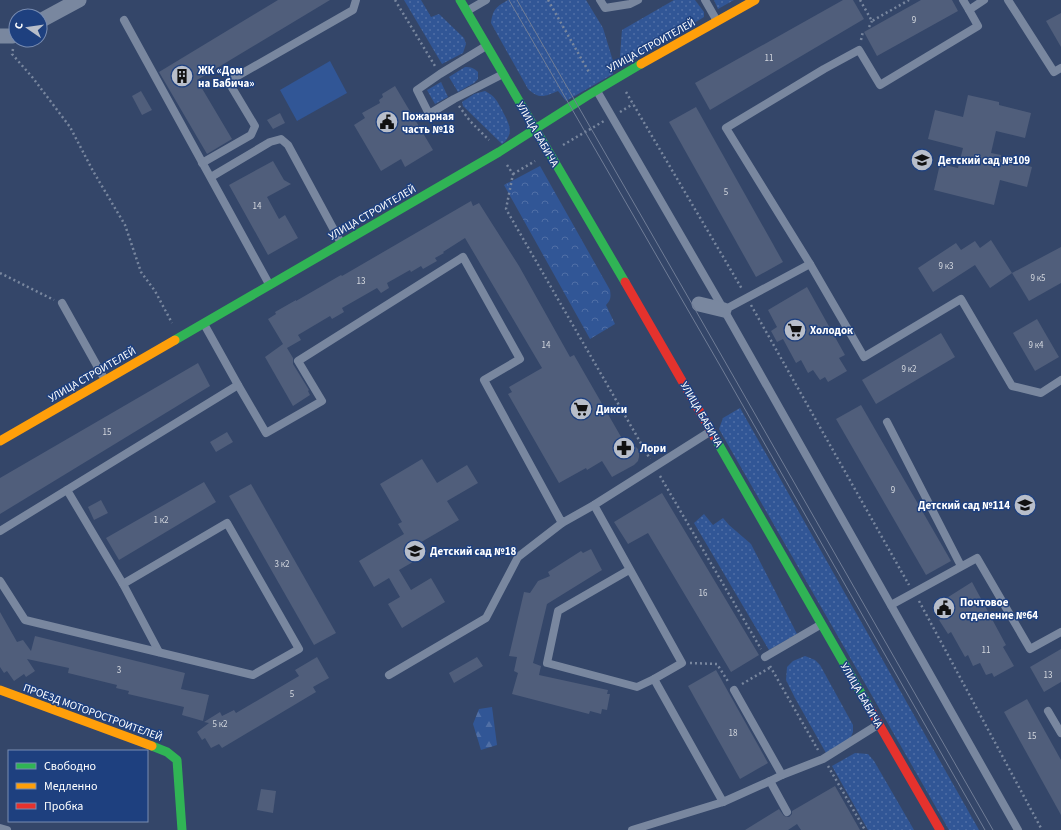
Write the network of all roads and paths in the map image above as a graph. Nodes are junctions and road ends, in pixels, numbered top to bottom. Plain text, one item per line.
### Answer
1 (79, 0) edge
2 (356, 0) edge
3 (395, 0) edge
4 (460, 0) edge
5 (486, 0) edge
6 (548, 0) edge
7 (600, 0) edge
8 (638, 0) edge
9 (705, 0) edge
10 (755, 0) edge
11 (860, 0) edge
12 (909, 0) edge
13 (963, 0) edge
14 (984, 0) edge
15 (1008, 0) edge
16 (969, 10) junction
17 (466, 11) junction
18 (48, 17) edge
19 (124, 20) dead end
20 (872, 21) junction
21 (718, 22) junction
22 (869, 27) dead end
23 (6, 36) edge
24 (486, 46) junction
25 (1061, 68) edge
26 (440, 74) junction
27 (503, 74) junction
28 (617, 77) junction
29 (597, 89) junction
30 (454, 99) junction
31 (633, 104) junction
32 (612, 117) junction
33 (536, 129) junction
34 (499, 152) junction
35 (550, 153) junction
36 (202, 163) junction
37 (513, 174) junction
38 (211, 177) junction
39 (341, 244) junction
40 (810, 264) junction
41 (0, 273) edge
42 (270, 285) junction
43 (747, 298) junction
44 (62, 303) joint
45 (699, 304) dead end
46 (724, 310) junction
47 (204, 324) junction
48 (180, 337) junction
49 (105, 380) junction
50 (1061, 380) edge
51 (238, 386) junction
52 (887, 422) dead end
53 (711, 430) junction
54 (0, 441) edge
55 (654, 467) junction
56 (67, 490) junction
57 (594, 505) junction
58 (562, 523) junction
59 (0, 531) edge
60 (961, 566) junction
61 (630, 570) junction
62 (0, 580) edge
63 (123, 584) junction
64 (914, 592) junction
65 (891, 605) junction
66 (821, 625) junction
67 (1061, 632) edge
68 (159, 652) junction
69 (765, 657) junction
70 (682, 663) junction
71 (771, 667) junction
72 (389, 676) dead end
73 (654, 679) junction
74 (0, 690) edge
75 (734, 690) junction
76 (1048, 711) dead end
77 (879, 724) junction
78 (1061, 733) edge
79 (823, 759) junction
80 (782, 775) junction
81 (770, 781) junction
82 (723, 802) junction
83 (786, 812) dead end
84 (0, 828) edge
85 (7, 830) edge
86 (182, 830) edge
87 (632, 830) edge
88 (864, 830) edge
89 (940, 830) edge
90 (1018, 830) edge
91 (1042, 830) edge

1 - 18 street
2 - 36 lane
3 - 26 path
4 - 17 street, УЛИЦА БАБИЧА
5 - 17 lane
6 - 29 path
7 - 8 lane
9 - 21 lane
10 - 21 street, УЛИЦА СТРОИТЕЛЕЙ
11 - 20 path
12 - 20 path
13 - 16 lane
14 - 16 lane
15 - 25 lane
16 - 40 lane
17 - 24 street, УЛИЦА БАБИЧА
19 - 36 lane
20 - 22 path
21 - 28 street, УЛИЦА СТРОИТЕЛЕЙ
23 - 48 path
24 - 26 lane
24 - 27 street, УЛИЦА БАБИЧА
26 - 30 lane
27 - 30 lane
27 - 33 street, УЛИЦА БАБИЧА
28 - 29 street, УЛИЦА СТРОИТЕЛЕЙ
28 - 31 path
29 - 32 lane
29 - 33 street, УЛИЦА СТРОИТЕЛЕЙ
30 - 34 path
31 - 32 path
31 - 43 path
32 - 35 path
32 - 46 lane
33 - 34 street, УЛИЦА СТРОИТЕЛЕЙ
33 - 35 street, УЛИЦА БАБИЧА
34 - 37 path
34 - 39 street, УЛИЦА СТРОИТЕЛЕЙ
35 - 37 path
35 - 53 street, УЛИЦА БАБИЧА
36 - 38 lane
37 - 55 path
38 - 39 lane
38 - 42 lane
39 - 42 street, УЛИЦА СТРОИТЕЛЕЙ
40 - 43 lane
40 - 50 lane
41 - 44 path
42 - 47 street, УЛИЦА СТРОИТЕЛЕЙ
43 - 46 lane
43 - 64 path
44 - 49 lane
45 - 46 street
46 - 65 lane
47 - 48 street, УЛИЦА СТРОИТЕЛЕЙ
47 - 51 lane
48 - 49 street, УЛИЦА СТРОИТЕЛЕЙ
49 - 54 street, УЛИЦА СТРОИТЕЛЕЙ
51 - 56 lane
51 - 58 lane
52 - 60 lane
53 - 55 lane
53 - 66 street, УЛИЦА БАБИЧА
55 - 57 lane
55 - 69 path
56 - 59 lane
56 - 63 lane
57 - 58 lane
57 - 61 lane
58 - 72 lane
60 - 64 lane
60 - 67 lane
61 - 70 lane
61 - 73 lane
62 - 68 lane
63 - 68 lane
63 - 68 lane
64 - 65 lane
64 - 91 path
65 - 90 lane
66 - 69 lane
66 - 77 street, УЛИЦА БАБИЧА
69 - 71 path
70 - 73 lane
70 - 75 path
71 - 75 path
71 - 79 path
73 - 82 lane
74 - 86 street, ПРОЕЗД МОТОРОСТРОИТЕЛЕЙ
75 - 80 lane
76 - 78 lane
77 - 79 lane
77 - 89 street, УЛИЦА БАБИЧА
79 - 80 lane
79 - 88 path
80 - 81 lane
81 - 82 lane
81 - 83 lane
82 - 87 lane
84 - 85 lane

